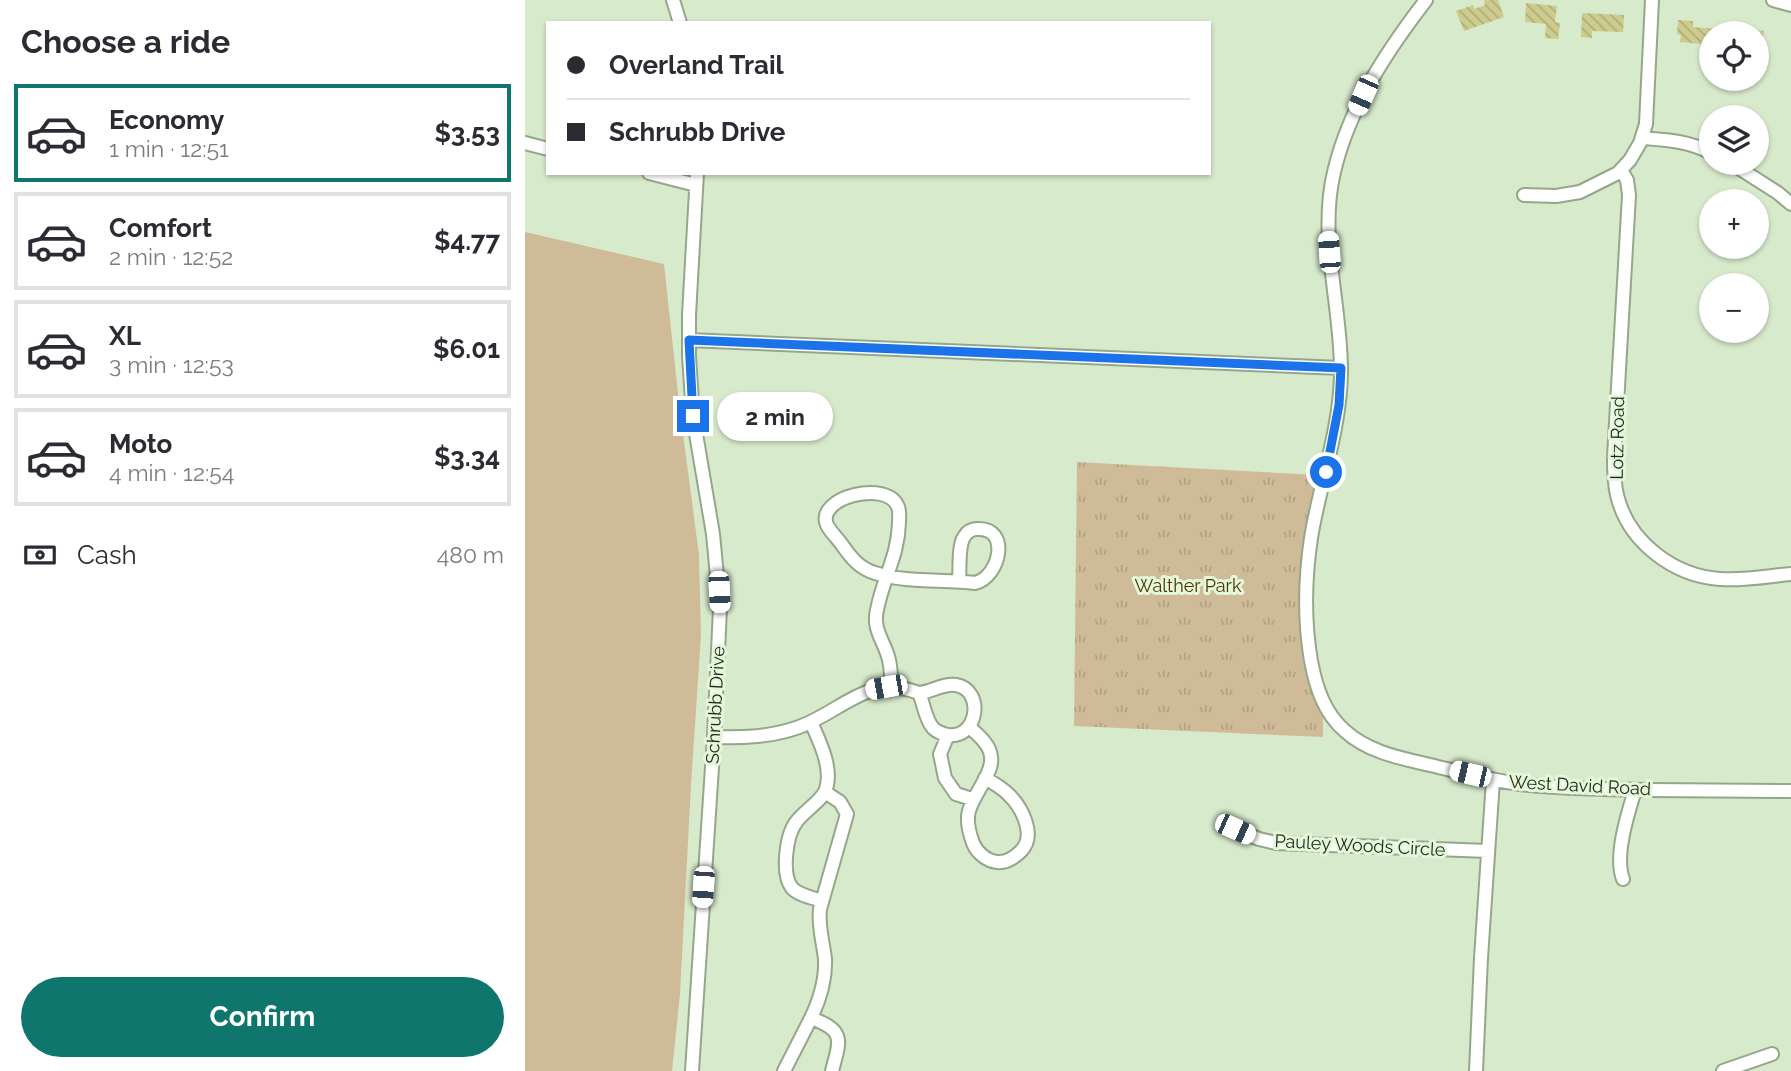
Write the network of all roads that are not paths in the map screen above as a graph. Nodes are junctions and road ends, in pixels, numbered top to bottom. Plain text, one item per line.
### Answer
1 (673, 0) edge
2 (1426, 0) edge
3 (1652, 0) edge
4 (1773, 0) edge
5 (1791, 5) edge
6 (679, 21) edge
7 (1642, 138) junction
8 (525, 143) edge
9 (1699, 146) edge
10 (546, 148) edge
11 (1621, 170) junction
12 (665, 175) edge
13 (1750, 175) edge
14 (697, 179) edge
15 (1524, 195) dead end
16 (1791, 204) edge
17 (689, 340) junction
18 (1341, 368) junction
19 (1791, 574) edge
20 (887, 577) junction
21 (960, 581) junction
22 (892, 687) junction
23 (919, 693) junction
24 (811, 722) junction
25 (969, 727) junction
26 (948, 735) junction
27 (714, 737) junction
28 (985, 778) junction
29 (1493, 780) junction
30 (1635, 790) junction
31 (1791, 791) edge
32 (825, 792) junction
33 (972, 799) junction
34 (1235, 829) dead end
35 (1488, 851) junction
36 (1623, 879) dead end
37 (822, 901) junction
38 (811, 1018) junction
39 (1772, 1054) dead end
40 (692, 1071) edge
41 (783, 1071) edge
42 (832, 1071) edge
43 (1476, 1071) edge
44 (1723, 1071) edge

1 - 6 street
2 - 18 street
3 - 7 street
4 - 5 street
7 - 9 street
7 - 11 street
8 - 10 street
11 - 15 street
11 - 19 street, Lotz Road
12 - 14 street
13 - 16 street
14 - 17 street, Schrubb Drive
17 - 18 street
17 - 27 street, Schrubb Drive
18 - 29 street
20 - 20 street
20 - 21 street
20 - 22 street
21 - 21 street
22 - 23 street
22 - 24 street
23 - 25 street
23 - 26 street
24 - 27 street
24 - 32 street
25 - 26 street
25 - 28 street
26 - 33 street
27 - 40 street, Schrubb Drive
28 - 33 street
28 - 33 street
29 - 30 street, West David Road
29 - 35 street, West David Road
30 - 31 street, West David Road
30 - 36 street
32 - 37 street
32 - 37 street
34 - 35 street, Pauley Woods Circle
35 - 43 street, West David Road
37 - 38 street
38 - 41 street
38 - 42 street
39 - 44 street

